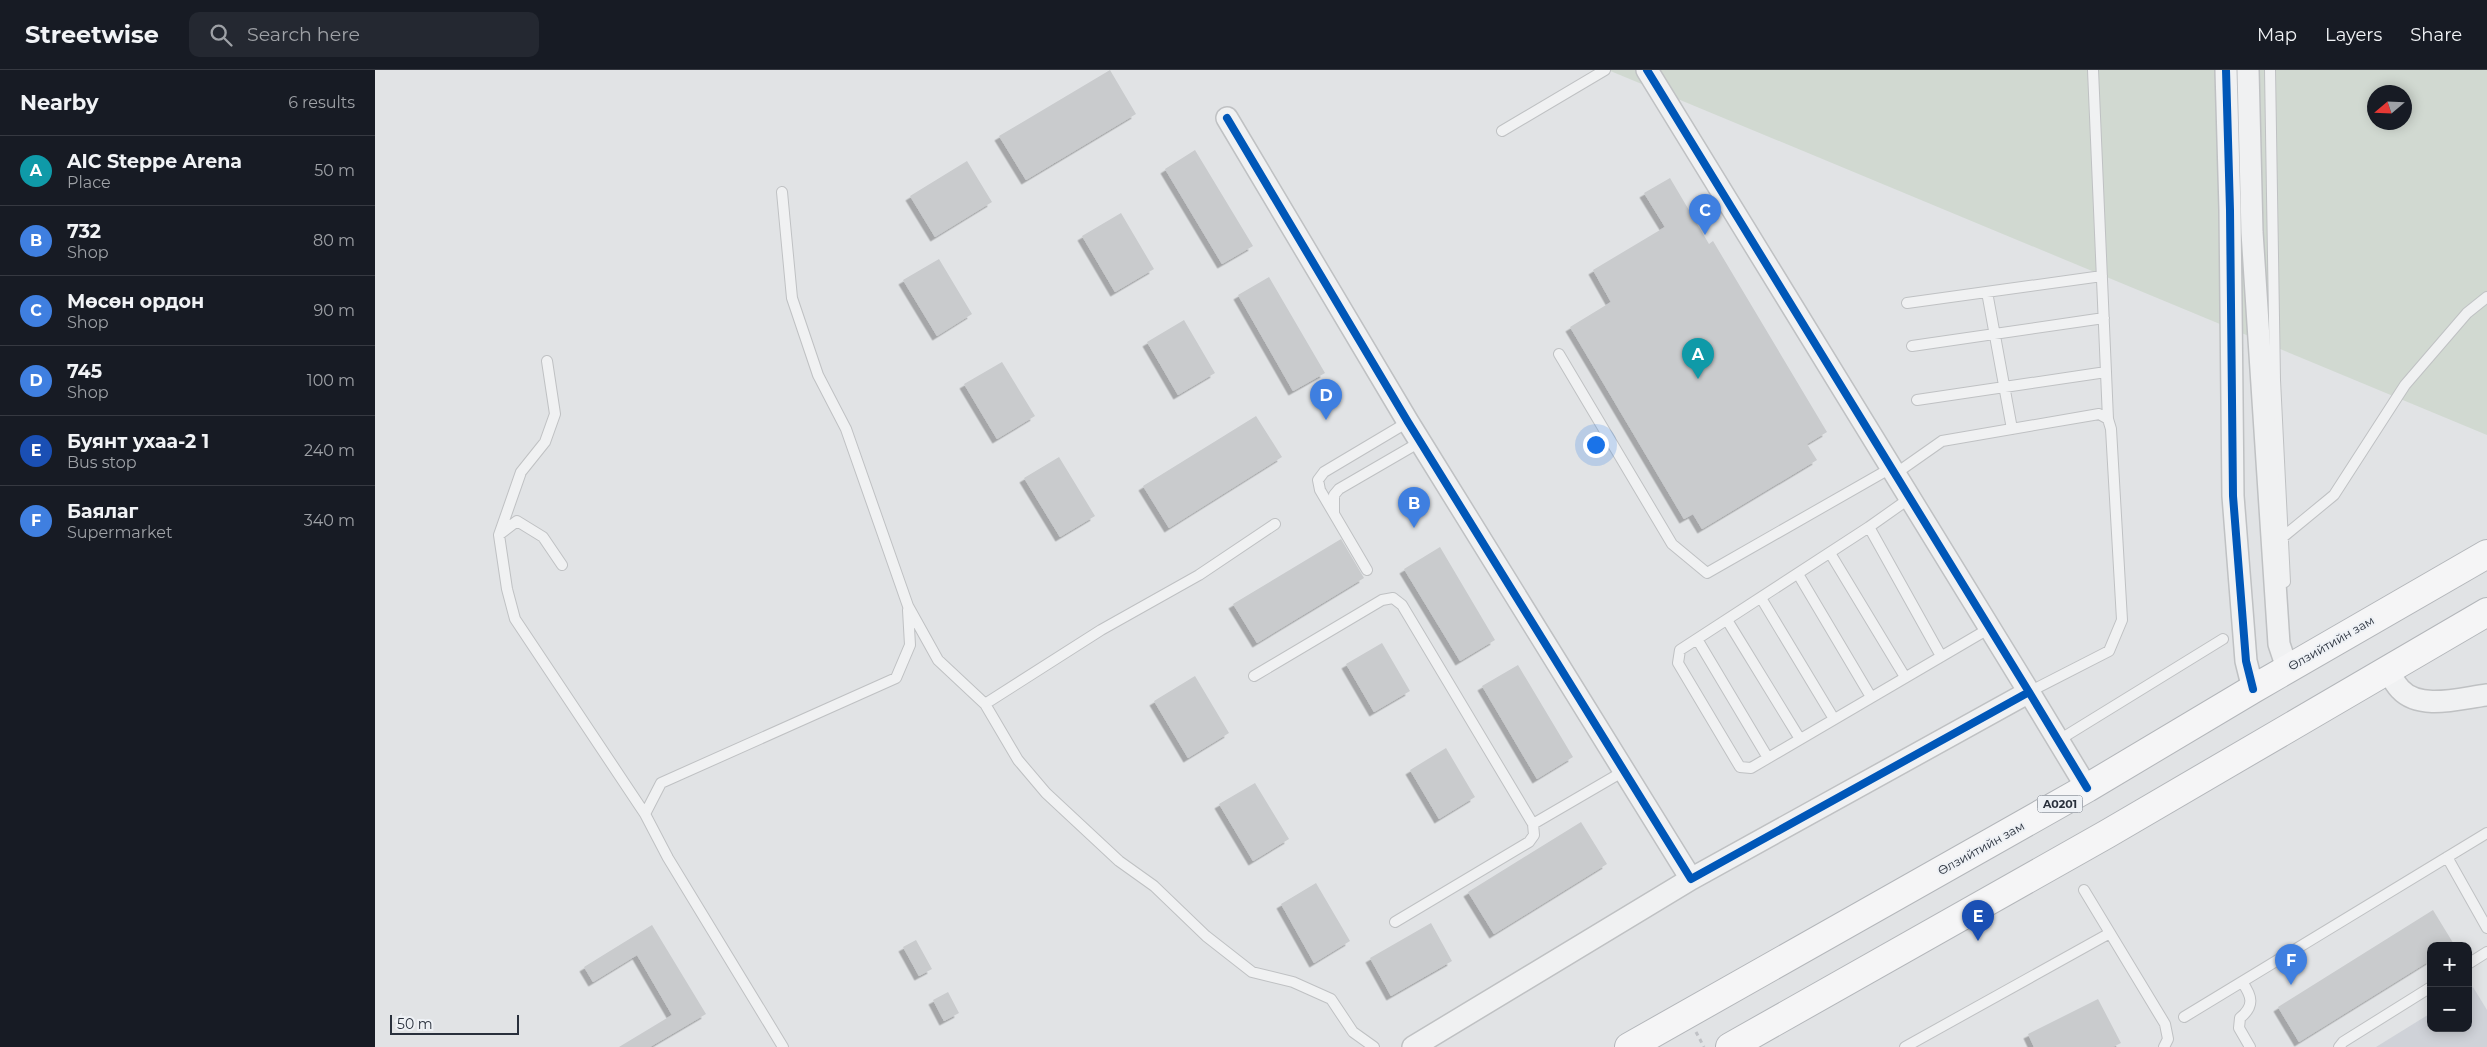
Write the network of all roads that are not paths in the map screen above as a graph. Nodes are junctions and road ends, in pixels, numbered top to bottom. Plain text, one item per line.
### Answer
1 (1605, 70) edge
2 (1647, 70) edge
3 (2093, 70) edge
4 (2226, 70) edge
5 (2248, 70) edge
6 (2270, 70) edge
7 (1227, 118) dead end
8 (1502, 131) dead end
9 (782, 192) dead end
10 (2102, 276) junction
11 (1987, 292) junction
12 (2487, 297) edge
13 (1907, 303) dead end
14 (2103, 318) junction
15 (1995, 334) junction
16 (1913, 346) dead end
17 (1559, 354) dead end
18 (547, 361) dead end
19 (2106, 372) junction
20 (2005, 387) junction
21 (1917, 400) dead end
22 (2108, 419) junction
23 (1407, 422) junction
24 (2012, 429) junction
25 (1420, 442) junction
26 (1893, 471) junction
27 (1910, 498) junction
28 (1334, 513) junction
29 (1275, 524) dead end
30 (1869, 527) junction
31 (499, 535) junction
32 (2283, 537) junction
33 (1830, 553) junction
34 (2484, 562) edge
35 (562, 565) dead end
36 (1367, 570) dead end
37 (1798, 574) junction
38 (1761, 598) junction
39 (908, 606) junction
40 (2487, 612) edge
41 (1727, 620) junction
42 (1990, 628) junction
43 (1697, 639) junction
44 (2223, 639) dead end
45 (2288, 640) dead end
46 (1941, 656) junction
47 (2287, 668) junction
48 (2387, 670) junction
49 (1254, 676) dead end
50 (1905, 677) junction
51 (2253, 688) junction
52 (2029, 692) junction
53 (2487, 695) edge
54 (1871, 697) junction
55 (985, 704) junction
56 (1834, 719) junction
57 (1800, 739) junction
58 (2059, 740) junction
59 (1768, 758) junction
60 (1624, 771) junction
61 (2087, 788) junction
62 (645, 814) junction
63 (1533, 824) junction
64 (2487, 833) edge
65 (2447, 856) junction
66 (1691, 879) junction
67 (2084, 890) dead end
68 (1395, 922) dead end
69 (2487, 928) edge
70 (2110, 934) junction
71 (2487, 952) edge
72 (2472, 961) edge
73 (2241, 982) junction
74 (2427, 990) edge
75 (2184, 1017) dead end
76 (783, 1047) edge
77 (1374, 1047) edge
78 (1413, 1047) edge
79 (1629, 1047) edge
80 (1730, 1047) edge
81 (1905, 1047) edge
82 (2164, 1047) edge
83 (2250, 1047) edge
84 (2339, 1047) edge

1 - 8 lane
2 - 26 street
3 - 10 lane
4 - 51 street
5 - 47 street
6 - 32 lane
7 - 23 street
9 - 39 lane
10 - 11 lane
10 - 14 lane
11 - 13 lane
11 - 15 lane
12 - 32 lane
14 - 15 lane
14 - 19 lane
15 - 16 lane
15 - 20 lane
17 - 26 lane
18 - 31 lane
19 - 20 lane
19 - 22 lane
20 - 21 lane
20 - 24 lane
22 - 24 lane
22 - 52 lane
23 - 25 street
23 - 28 lane
24 - 26 lane
25 - 28 lane
25 - 60 street
26 - 27 street
27 - 30 lane
27 - 42 street
28 - 36 lane
29 - 55 lane
30 - 33 lane
30 - 46 lane
31 - 35 lane
31 - 62 lane
32 - 45 lane
33 - 37 lane
33 - 50 lane
34 - 47 highway, Өлзийтийн зам / A0201
37 - 38 lane
37 - 54 lane
38 - 41 lane
38 - 56 lane
39 - 55 lane
39 - 62 lane
40 - 48 highway
41 - 43 lane
41 - 57 lane
42 - 46 lane
42 - 52 street
43 - 59 lane
43 - 59 lane
44 - 58 lane
46 - 50 lane
47 - 51 highway, Өлзийтийн зам / A0201
48 - 53 street
48 - 80 highway
49 - 63 lane
50 - 54 lane
51 - 61 highway, Өлзийтийн зам / A0201
52 - 58 street
52 - 66 street
54 - 56 lane
55 - 77 lane
56 - 57 lane
57 - 59 lane
58 - 61 street
60 - 63 lane
60 - 66 street
61 - 79 highway, Өлзийтийн зам / A0201
62 - 76 lane
63 - 68 lane
64 - 65 lane
65 - 69 lane
65 - 73 lane
66 - 78 street
67 - 70 lane
70 - 81 lane
70 - 82 lane
71 - 72 lane
73 - 75 lane
73 - 83 lane
74 - 84 lane

